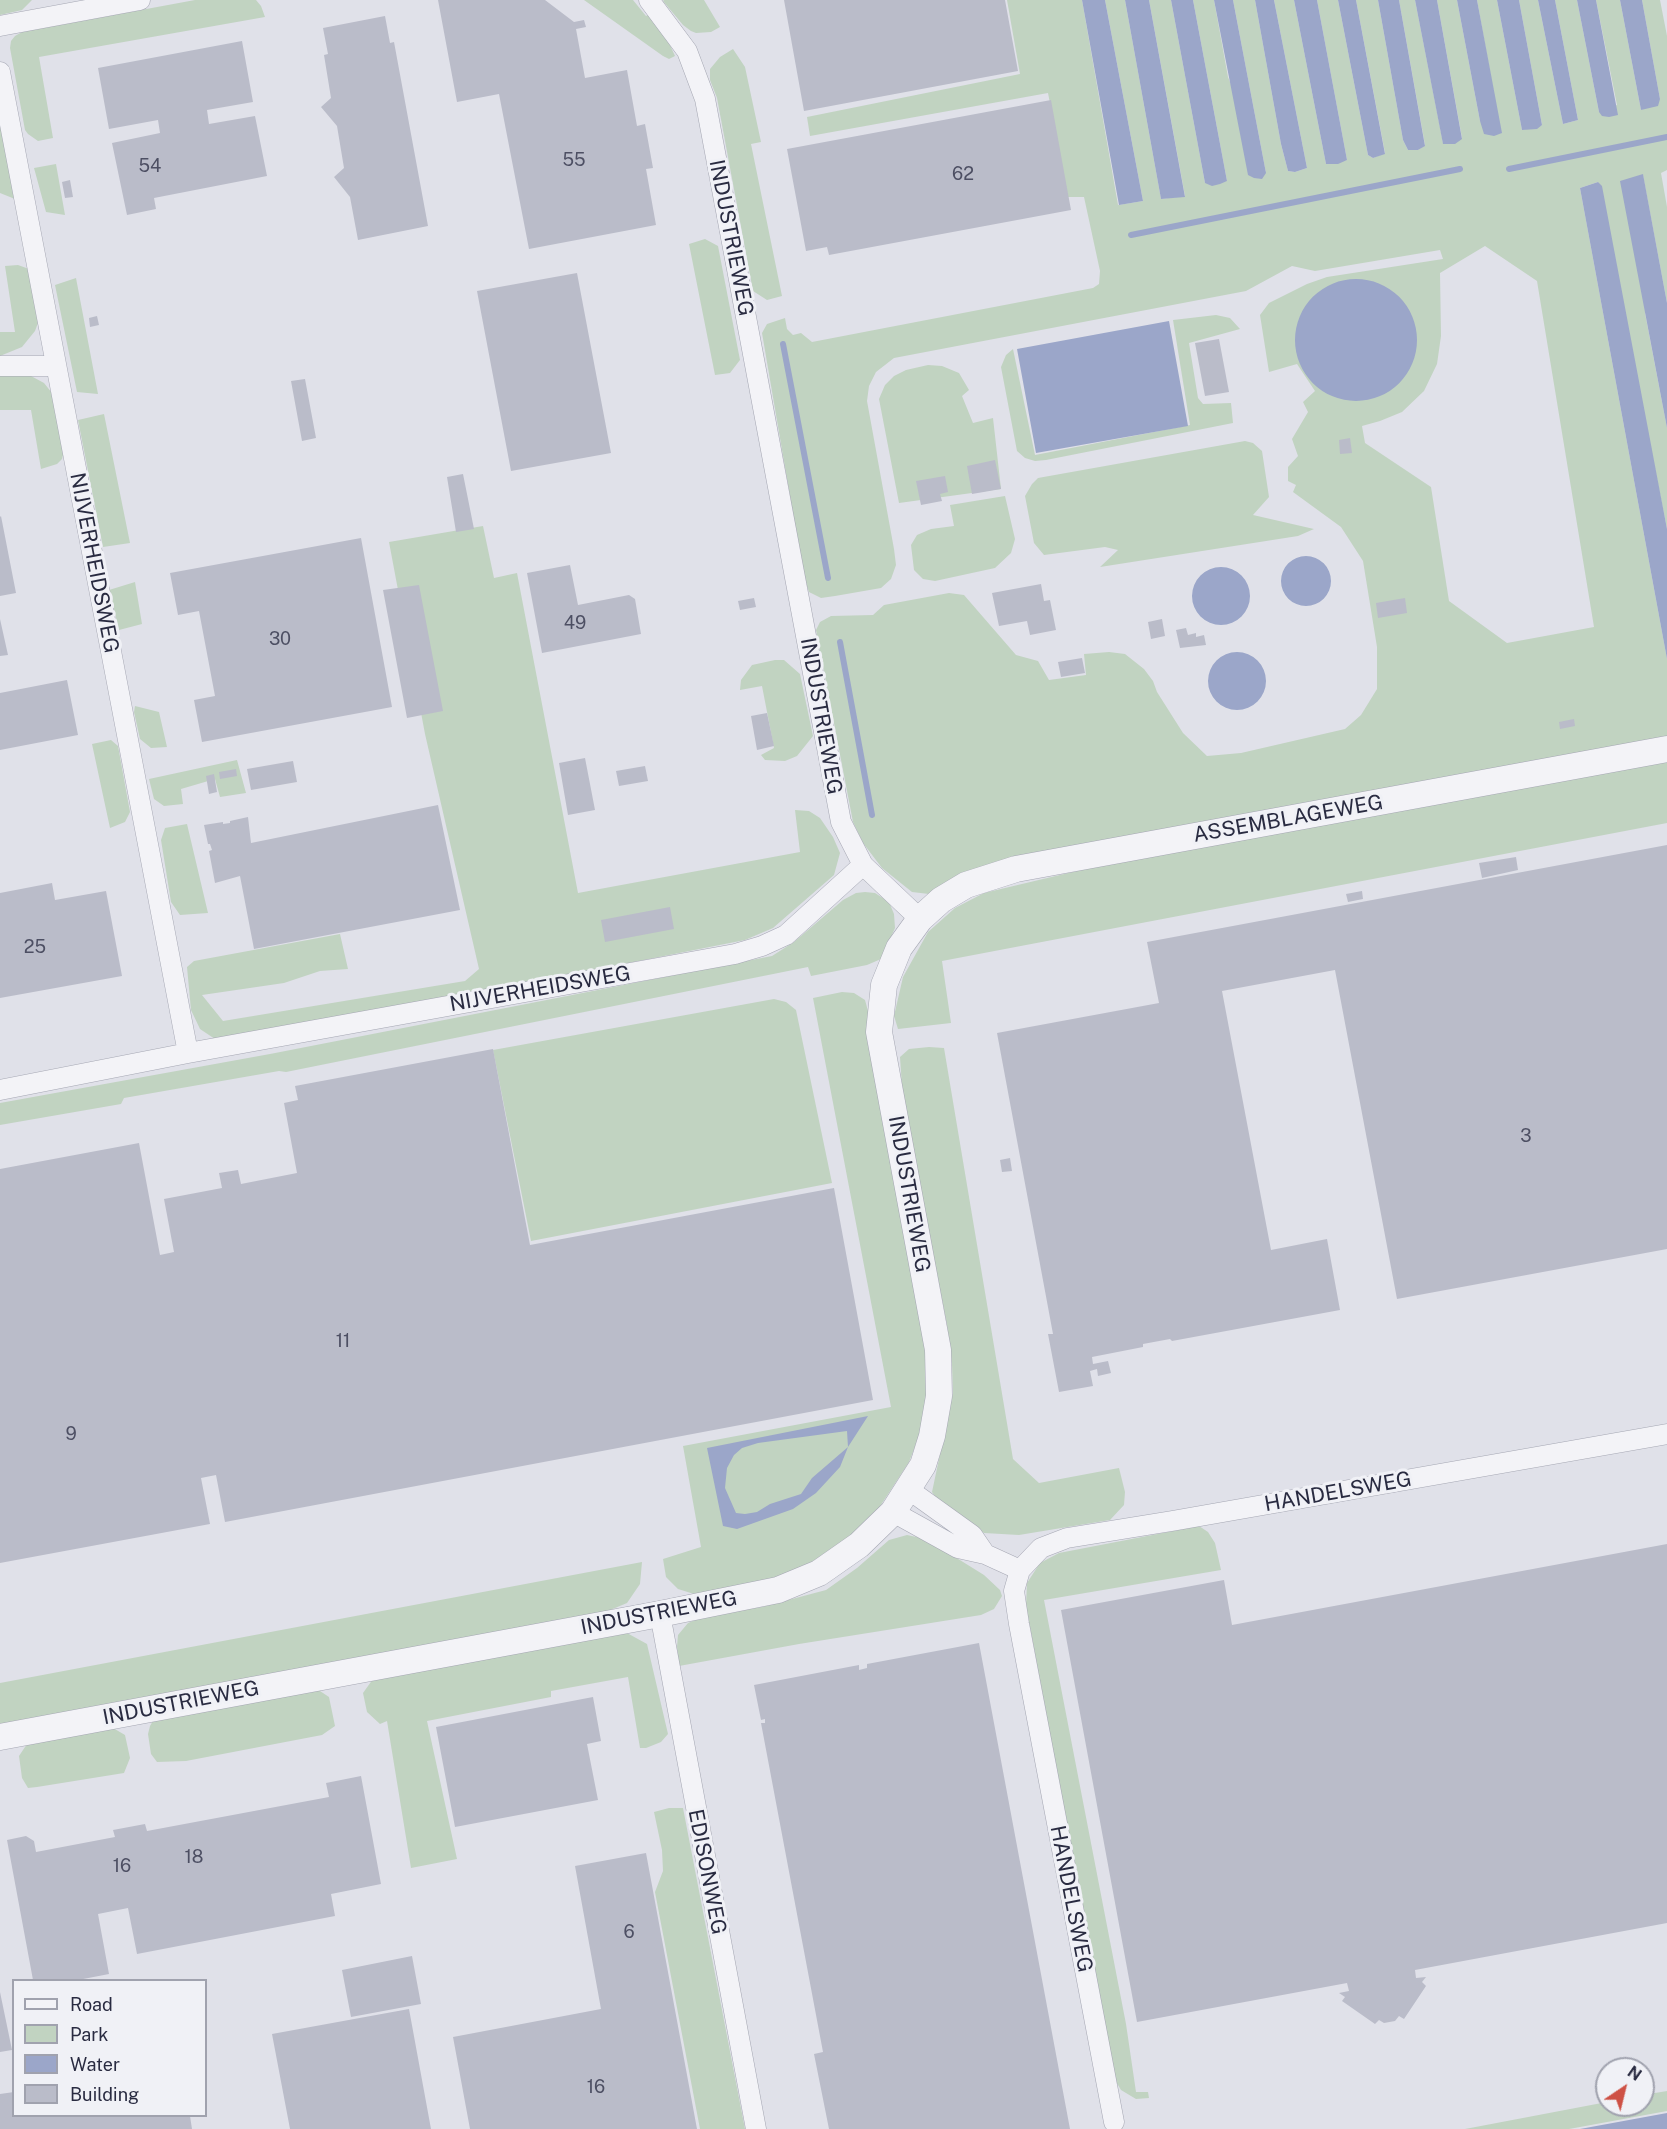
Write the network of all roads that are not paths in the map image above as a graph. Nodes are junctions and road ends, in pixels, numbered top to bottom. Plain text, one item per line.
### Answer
1 (140, 0) edge
2 (649, 0) edge
3 (0, 26) edge
4 (0, 72) edge
5 (0, 366) edge
6 (56, 366) junction
7 (1667, 749) edge
8 (864, 865) junction
9 (920, 919) junction
10 (188, 1053) junction
11 (0, 1090) edge
12 (1667, 1434) edge
13 (908, 1489) junction
14 (893, 1512) junction
15 (985, 1554) junction
16 (1020, 1570) junction
17 (660, 1614) junction
18 (0, 1737) edge
19 (1114, 2122) dead end
20 (756, 2129) edge

1 - 3 street
2 - 8 street, INDUSTRIEWEG
4 - 6 street, NIJVERHEIDSWEG
5 - 6 street
6 - 10 street, NIJVERHEIDSWEG
7 - 9 street, ASSEMBLAGEWEG
8 - 9 street, INDUSTRIEWEG
8 - 10 street, NIJVERHEIDSWEG
9 - 13 street, INDUSTRIEWEG
10 - 11 street, NIJVERHEIDSWEG
12 - 16 street, HANDELSWEG
13 - 14 street, INDUSTRIEWEG
13 - 15 street
14 - 15 street
14 - 17 street, INDUSTRIEWEG
15 - 16 street
16 - 19 street, HANDELSWEG
17 - 18 street, INDUSTRIEWEG
17 - 20 street, EDISONWEG

